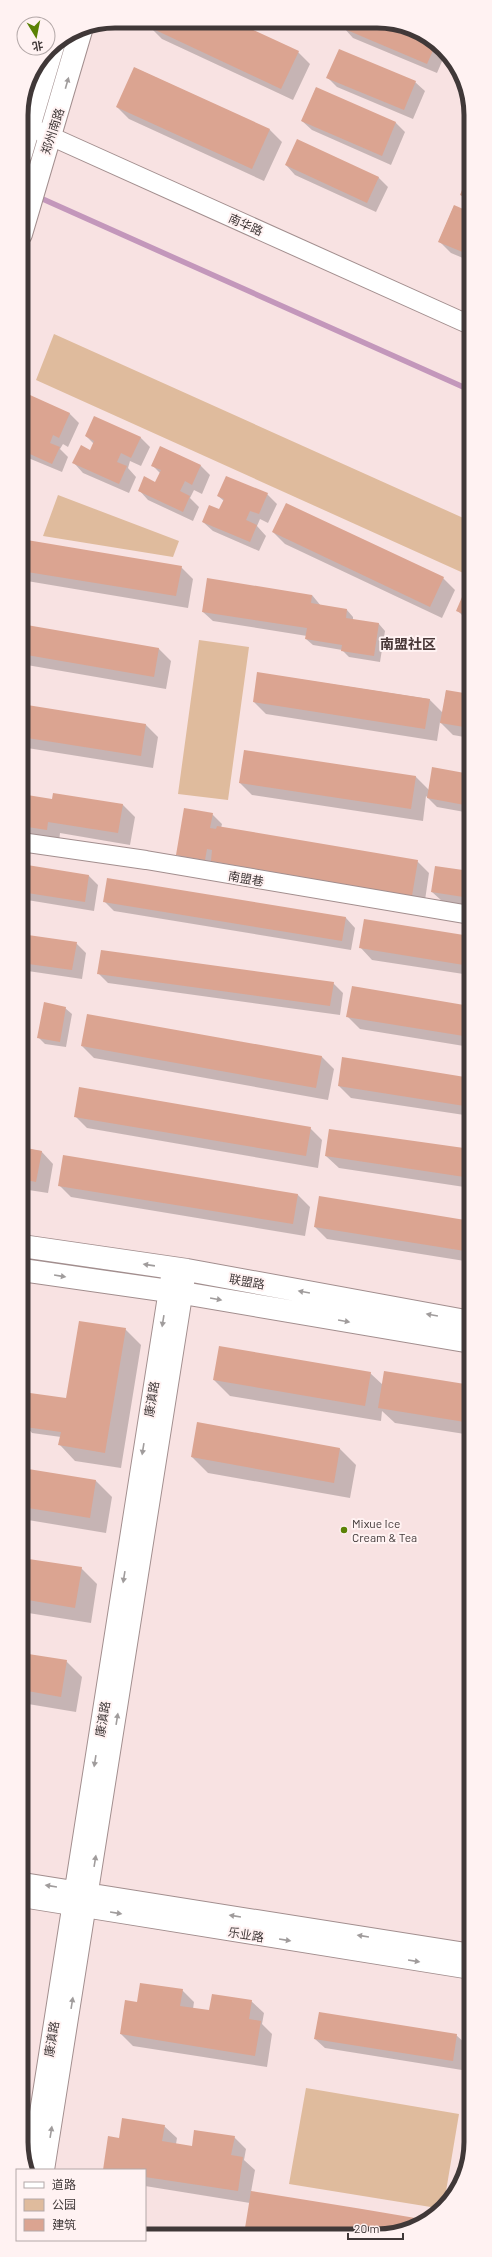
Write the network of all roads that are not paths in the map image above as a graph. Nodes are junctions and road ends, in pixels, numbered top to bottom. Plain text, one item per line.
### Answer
1 (80, 36) edge
2 (48, 60) edge
3 (28, 119) edge
4 (28, 126) edge
5 (52, 136) junction
6 (28, 211) edge
7 (464, 322) edge
8 (28, 843) edge
9 (464, 914) edge
10 (28, 1247) edge
11 (179, 1269) junction
12 (28, 1271) edge
13 (175, 1292) junction
14 (464, 1321) edge
15 (464, 1341) edge
16 (28, 1884) edge
17 (28, 1898) edge
18 (81, 1899) junction
19 (464, 1952) edge
20 (464, 1969) edge
21 (31, 2164) edge
22 (45, 2169) edge

5 -> 1 main road, 郑州南路
2 - 3 main road, 郑州南路
4 - 5 street, 南华路
5 - 6 main road, 郑州南路
5 - 7 street, 南华路
8 - 9 street, 南盟巷
11 -> 10 main road, 联盟路
11 - 13 street, 康滇路
14 -> 11 main road, 联盟路
12 -> 13 main road, 联盟路
13 -> 15 main road, 联盟路
13 - 18 street, 康滇路
18 -> 16 street, 乐业路
17 - 18 street, 乐业路
19 -> 18 street, 乐业路
18 -> 20 street, 乐业路
18 - 21 street, 康滇路
22 -> 18 street, 康滇路

